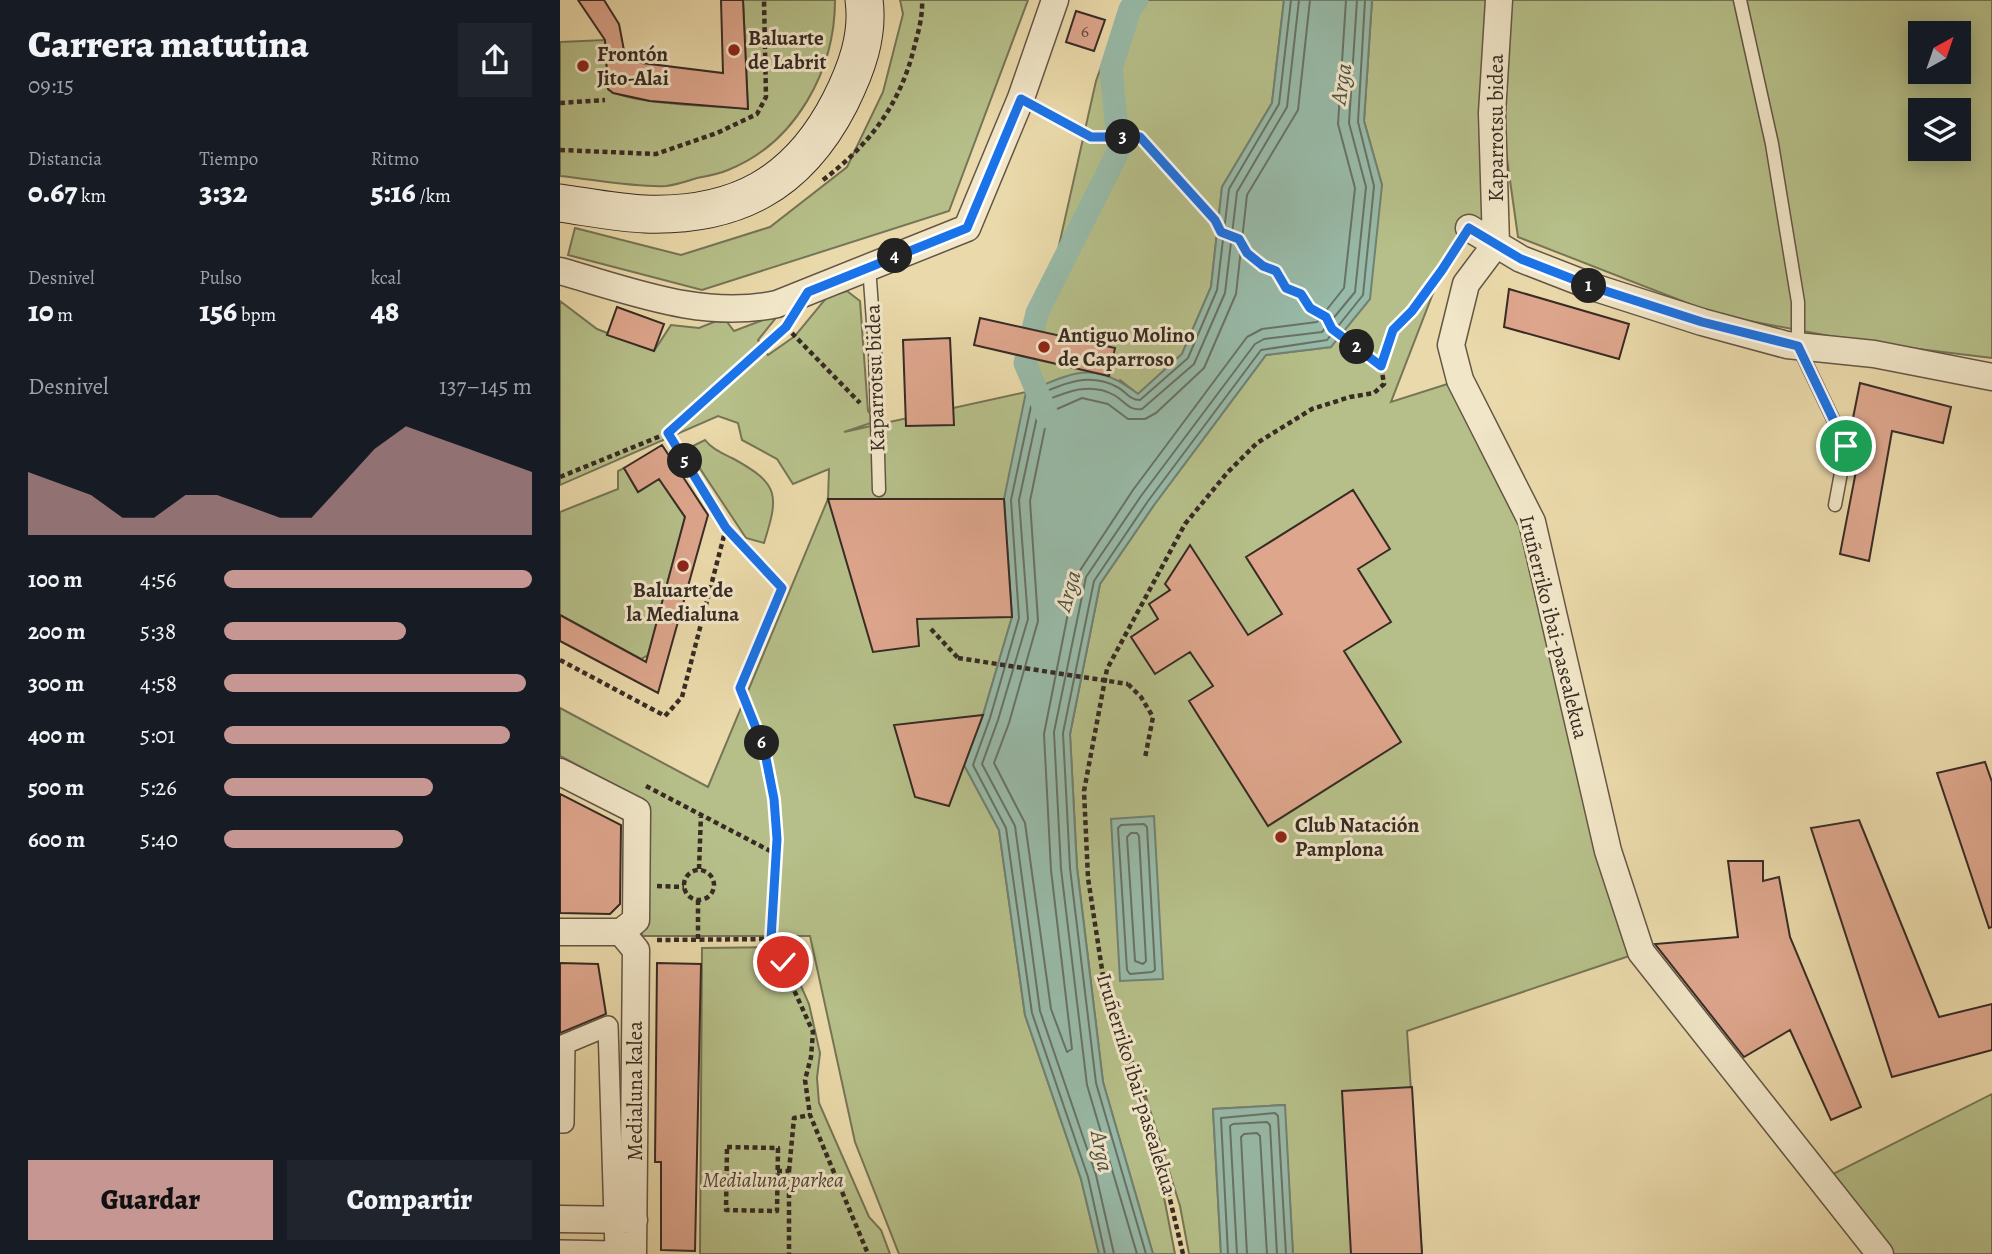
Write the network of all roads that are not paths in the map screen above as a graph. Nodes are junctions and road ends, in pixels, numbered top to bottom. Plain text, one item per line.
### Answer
1 (864, 0) edge
2 (1055, 0) edge
3 (1499, 0) edge
4 (1740, 0) edge
5 (560, 203) edge
6 (1469, 228) road end
7 (1496, 244) junction
8 (869, 266) junction
9 (560, 271) edge
10 (1798, 346) junction
11 (1992, 377) edge
12 (879, 490) dead end
13 (1835, 505) dead end
14 (560, 772) edge
15 (560, 932) edge
16 (633, 936) junction
17 (560, 1123) edge
18 (560, 1219) edge
19 (624, 1220) junction
20 (560, 1250) edge
21 (634, 1254) edge
22 (1880, 1254) edge

1 - 5 main road
2 - 8 street
3 - 7 street, Kaparrotsu bidea
4 - 10 lane
6 - 7 street
7 - 10 street
7 - 22 street, Iruñerriko ibai-pasealekua
8 - 9 street
8 - 12 lane, Kaparrotsu bidea
10 - 11 street
10 - 13 lane
14 - 16 street
15 - 16 street
16 - 19 street, Medialuna kalea
17 - 19 street
18 - 19 street
19 - 20 street
19 - 21 street, Medialuna kalea

